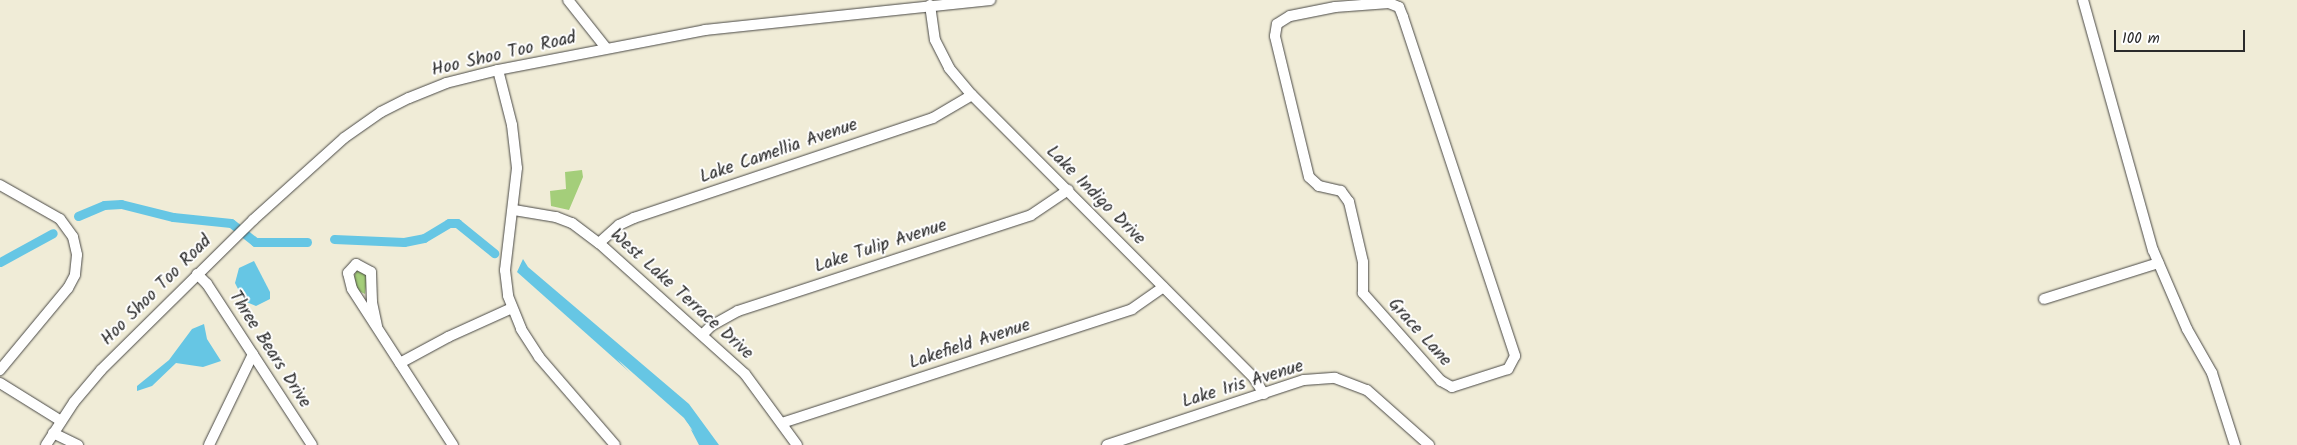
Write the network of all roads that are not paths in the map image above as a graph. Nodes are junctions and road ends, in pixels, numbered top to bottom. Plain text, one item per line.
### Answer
1 (568, 0) edge
2 (990, 0) edge
3 (2083, 0) edge
4 (1360, 2) edge
5 (930, 5) junction
6 (606, 48) junction
7 (498, 70) junction
8 (972, 95) junction
9 (0, 186) edge
10 (1068, 190) junction
11 (514, 210) junction
12 (598, 243) junction
13 (2158, 263) junction
14 (197, 274) junction
15 (1163, 287) junction
16 (2044, 300) dead end
17 (512, 308) junction
18 (377, 326) junction
19 (704, 333) junction
20 (253, 354) junction
21 (400, 363) junction
22 (0, 370) edge
23 (0, 383) edge
24 (1264, 394) junction
25 (61, 421) junction
26 (782, 423) junction
27 (53, 433) junction
28 (46, 445) edge
29 (78, 445) edge
30 (210, 445) edge
31 (312, 445) edge
32 (453, 445) edge
33 (615, 445) edge
34 (797, 445) edge
35 (1107, 445) edge
36 (1429, 445) edge
37 (2235, 445) edge

1 - 6 street
2 - 5 street, Hoo Shoo Too Road
3 - 13 street
4 - 4 street, Grace Lane
5 - 6 street, Hoo Shoo Too Road
5 - 8 street, Lake Indigo Drive
6 - 7 street, Hoo Shoo Too Road
7 - 11 street
7 - 14 street, Hoo Shoo Too Road
8 - 10 street, Lake Indigo Drive
8 - 12 street, Lake Camellia Avenue
9 - 22 street
10 - 15 street, Lake Indigo Drive
10 - 19 street, Lake Tulip Avenue
11 - 12 street, West Lake Terrace Drive
11 - 17 street
12 - 19 street, West Lake Terrace Drive
13 - 16 street
13 - 37 street
14 - 20 street, Three Bears Drive
14 - 25 street, Hoo Shoo Too Road
15 - 24 street, Lake Indigo Drive
15 - 26 street, Lakefield Avenue
17 - 21 street
17 - 33 street
18 - 18 street
18 - 21 street
19 - 26 street, West Lake Terrace Drive
20 - 30 street
20 - 31 street, Three Bears Drive
21 - 32 street
23 - 25 street
24 - 35 street, Lake Iris Avenue
24 - 36 street, Lake Iris Avenue
25 - 27 street, Hoo Shoo Too Road
26 - 34 street, West Lake Terrace Drive
27 - 28 street, Hoo Shoo Too Road
27 - 29 street

